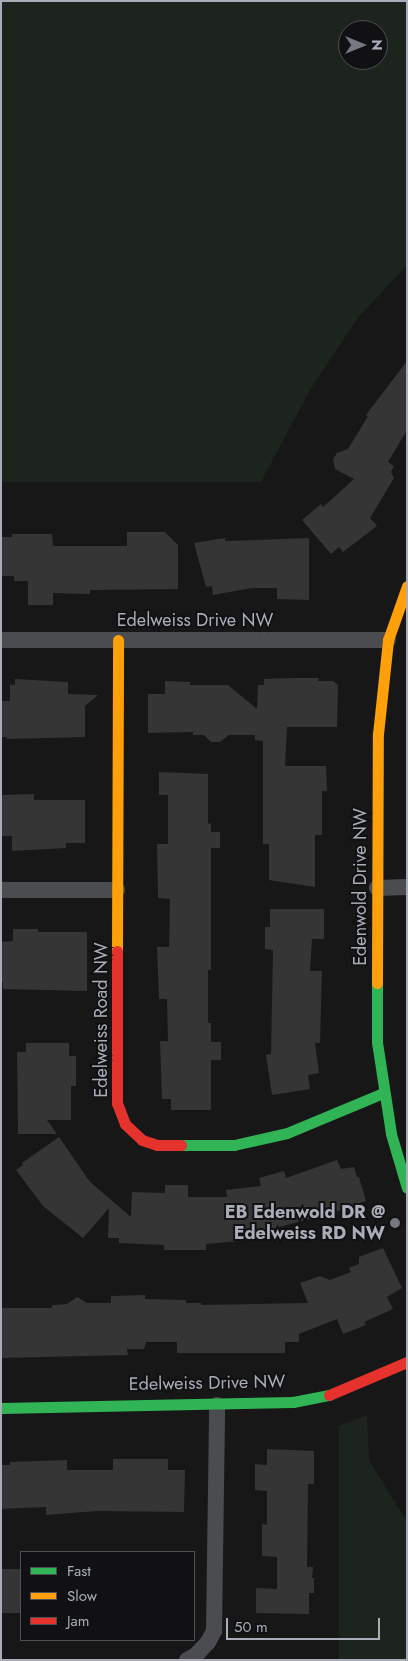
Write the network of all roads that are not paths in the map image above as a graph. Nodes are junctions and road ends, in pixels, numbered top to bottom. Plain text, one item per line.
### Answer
1 (407, 586) edge
2 (1, 640) edge
3 (118, 640) junction
4 (388, 640) junction
5 (407, 887) edge
6 (377, 888) junction
7 (1, 890) edge
8 (117, 890) junction
9 (383, 1094) junction
10 (407, 1188) edge
11 (407, 1362) edge
12 (217, 1405) junction
13 (1, 1408) edge
14 (187, 1660) edge

1 - 4 street, Edenwold Drive NW
2 - 3 street, Edelweiss Drive NW
3 - 4 street, Edelweiss Drive NW
3 - 8 street, Edelweiss Road NW
4 - 6 street, Edenwold Drive NW
5 - 6 street
6 - 9 street, Edenwold Drive NW
7 - 8 street
8 - 9 street, Edelweiss Road NW
9 - 10 street, Edenwold Drive NW
11 - 12 street, Edelweiss Drive NW
12 - 13 street, Edelweiss Drive NW
12 - 14 street

